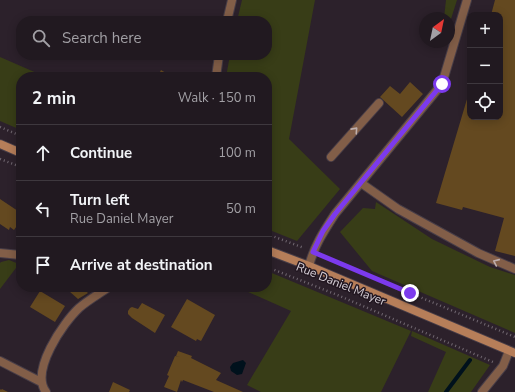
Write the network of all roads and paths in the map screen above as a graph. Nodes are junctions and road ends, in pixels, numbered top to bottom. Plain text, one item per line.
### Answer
1 (232, 0) edge
2 (467, 0) edge
3 (228, 16) edge
4 (218, 60) edge
5 (217, 72) edge
6 (379, 103) dead end
7 (0, 127) edge
8 (16, 134) edge
9 (0, 144) edge
10 (16, 151) edge
11 (331, 156) dead end
12 (0, 159) edge
13 (16, 165) edge
14 (361, 183) junction
15 (272, 236) edge
16 (272, 252) edge
17 (313, 252) junction
18 (0, 253) edge
19 (16, 255) edge
20 (309, 266) junction
21 (272, 269) edge
22 (515, 269) edge
23 (102, 292) edge
24 (515, 337) edge
25 (512, 352) edge
26 (0, 361) edge
27 (503, 366) junction
28 (41, 382) junction
29 (46, 392) edge
30 (482, 392) edge

1 - 3 street
2 - 14 street
4 - 5 street
11 -> 6 street
7 - 8 path
9 - 10 main road
12 - 13 path
14 - 17 street
22 -> 14 street
15 - 17 path, Rue Daniel Mayer
16 - 20 main road, Rue Daniel Mayer
17 - 20 street
17 - 24 path, Rue Daniel Mayer
18 - 19 street
20 - 25 main road, Rue Daniel Mayer
21 - 27 path, Rue Daniel Mayer
23 - 28 street
25 - 27 street
26 - 28 street
27 - 30 street
28 - 29 street

